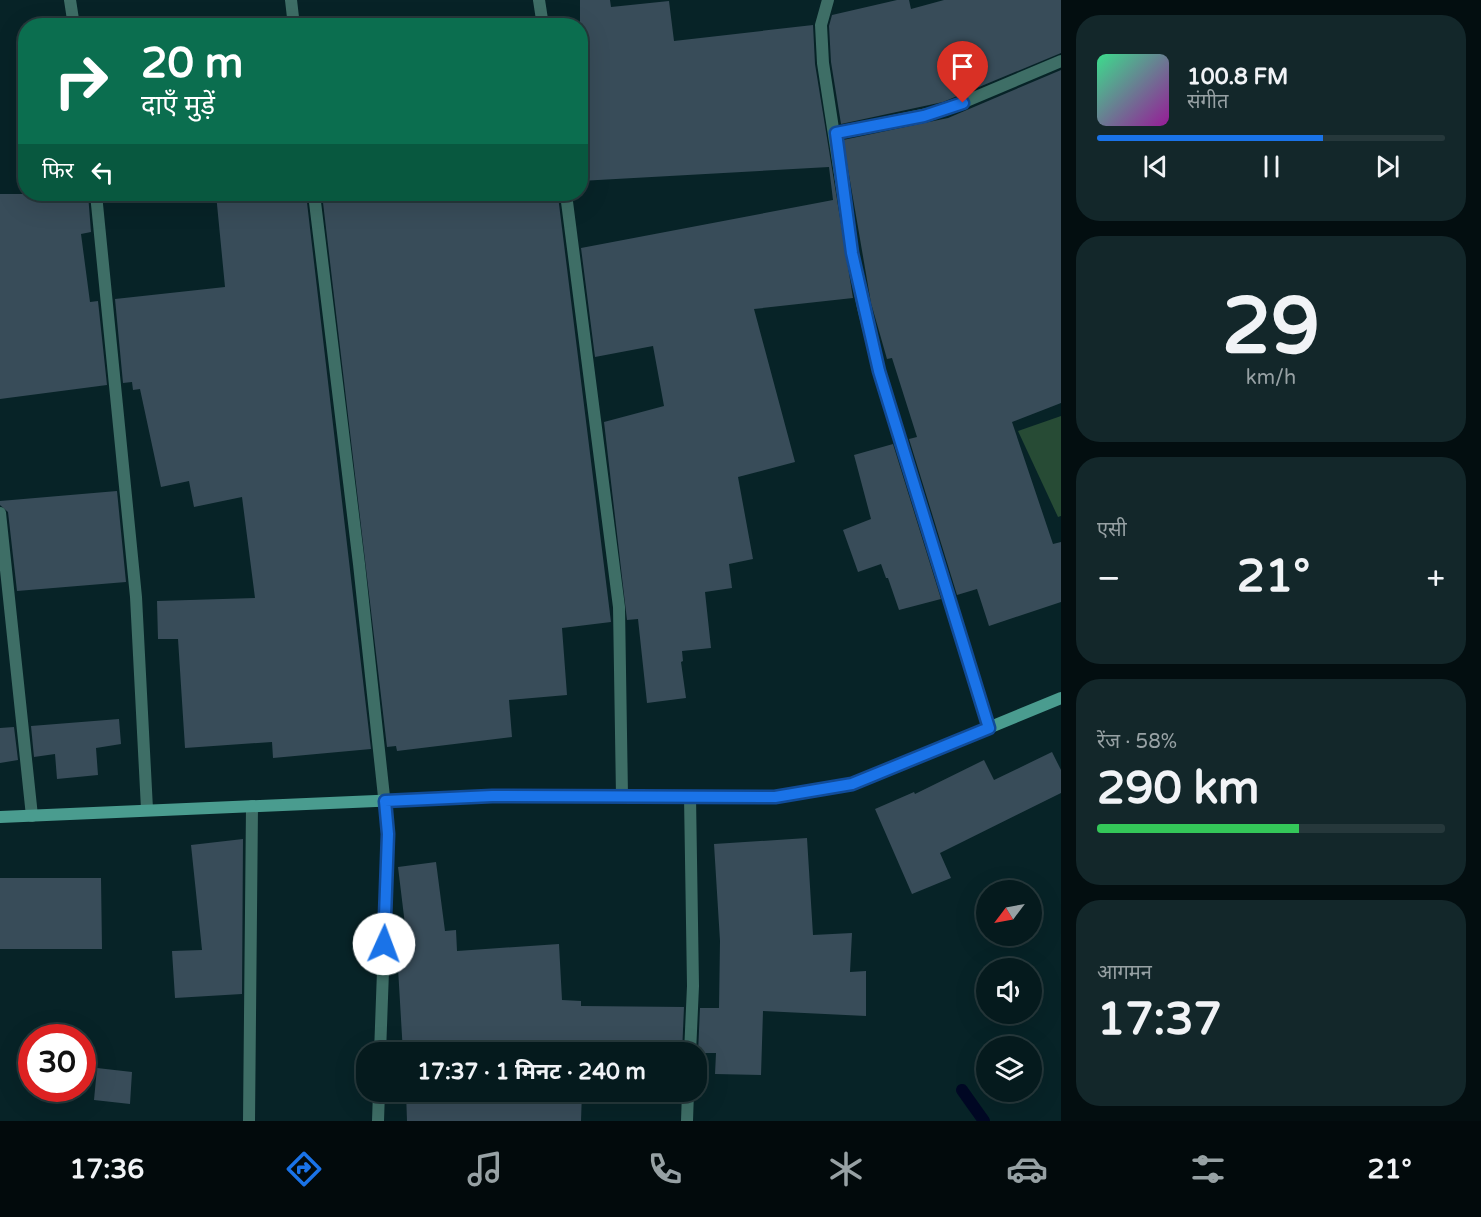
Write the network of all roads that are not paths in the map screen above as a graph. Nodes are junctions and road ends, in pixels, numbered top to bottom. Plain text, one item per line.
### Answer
1 (70, 0) edge
2 (291, 0) edge
3 (539, 0) edge
4 (828, 0) edge
5 (73, 18) edge
6 (293, 18) edge
7 (542, 18) edge
8 (1061, 61) edge
9 (836, 133) junction
10 (97, 201) edge
11 (315, 201) edge
12 (567, 201) edge
13 (0, 513) edge
14 (1061, 698) edge
15 (989, 728) junction
16 (622, 796) junction
17 (690, 796) junction
18 (385, 801) junction
19 (252, 806) junction
20 (147, 809) junction
21 (32, 816) junction
22 (0, 817) edge
23 (380, 1042) edge
24 (690, 1042) edge
25 (379, 1102) edge
26 (688, 1102) edge
27 (249, 1121) edge
28 (378, 1121) edge
29 (687, 1121) edge

1 - 5 street
2 - 6 street
3 - 7 street
4 - 9 street
8 - 9 street
9 - 15 street
10 - 20 street
11 - 18 street
12 - 16 street
13 - 21 street
14 - 15 main road
15 - 17 main road
16 - 17 main road
16 - 18 main road
17 - 24 street
18 - 19 main road
18 - 23 street
19 - 20 main road
19 - 27 street
20 - 21 main road
21 - 22 main road
25 - 28 street
26 - 29 street

